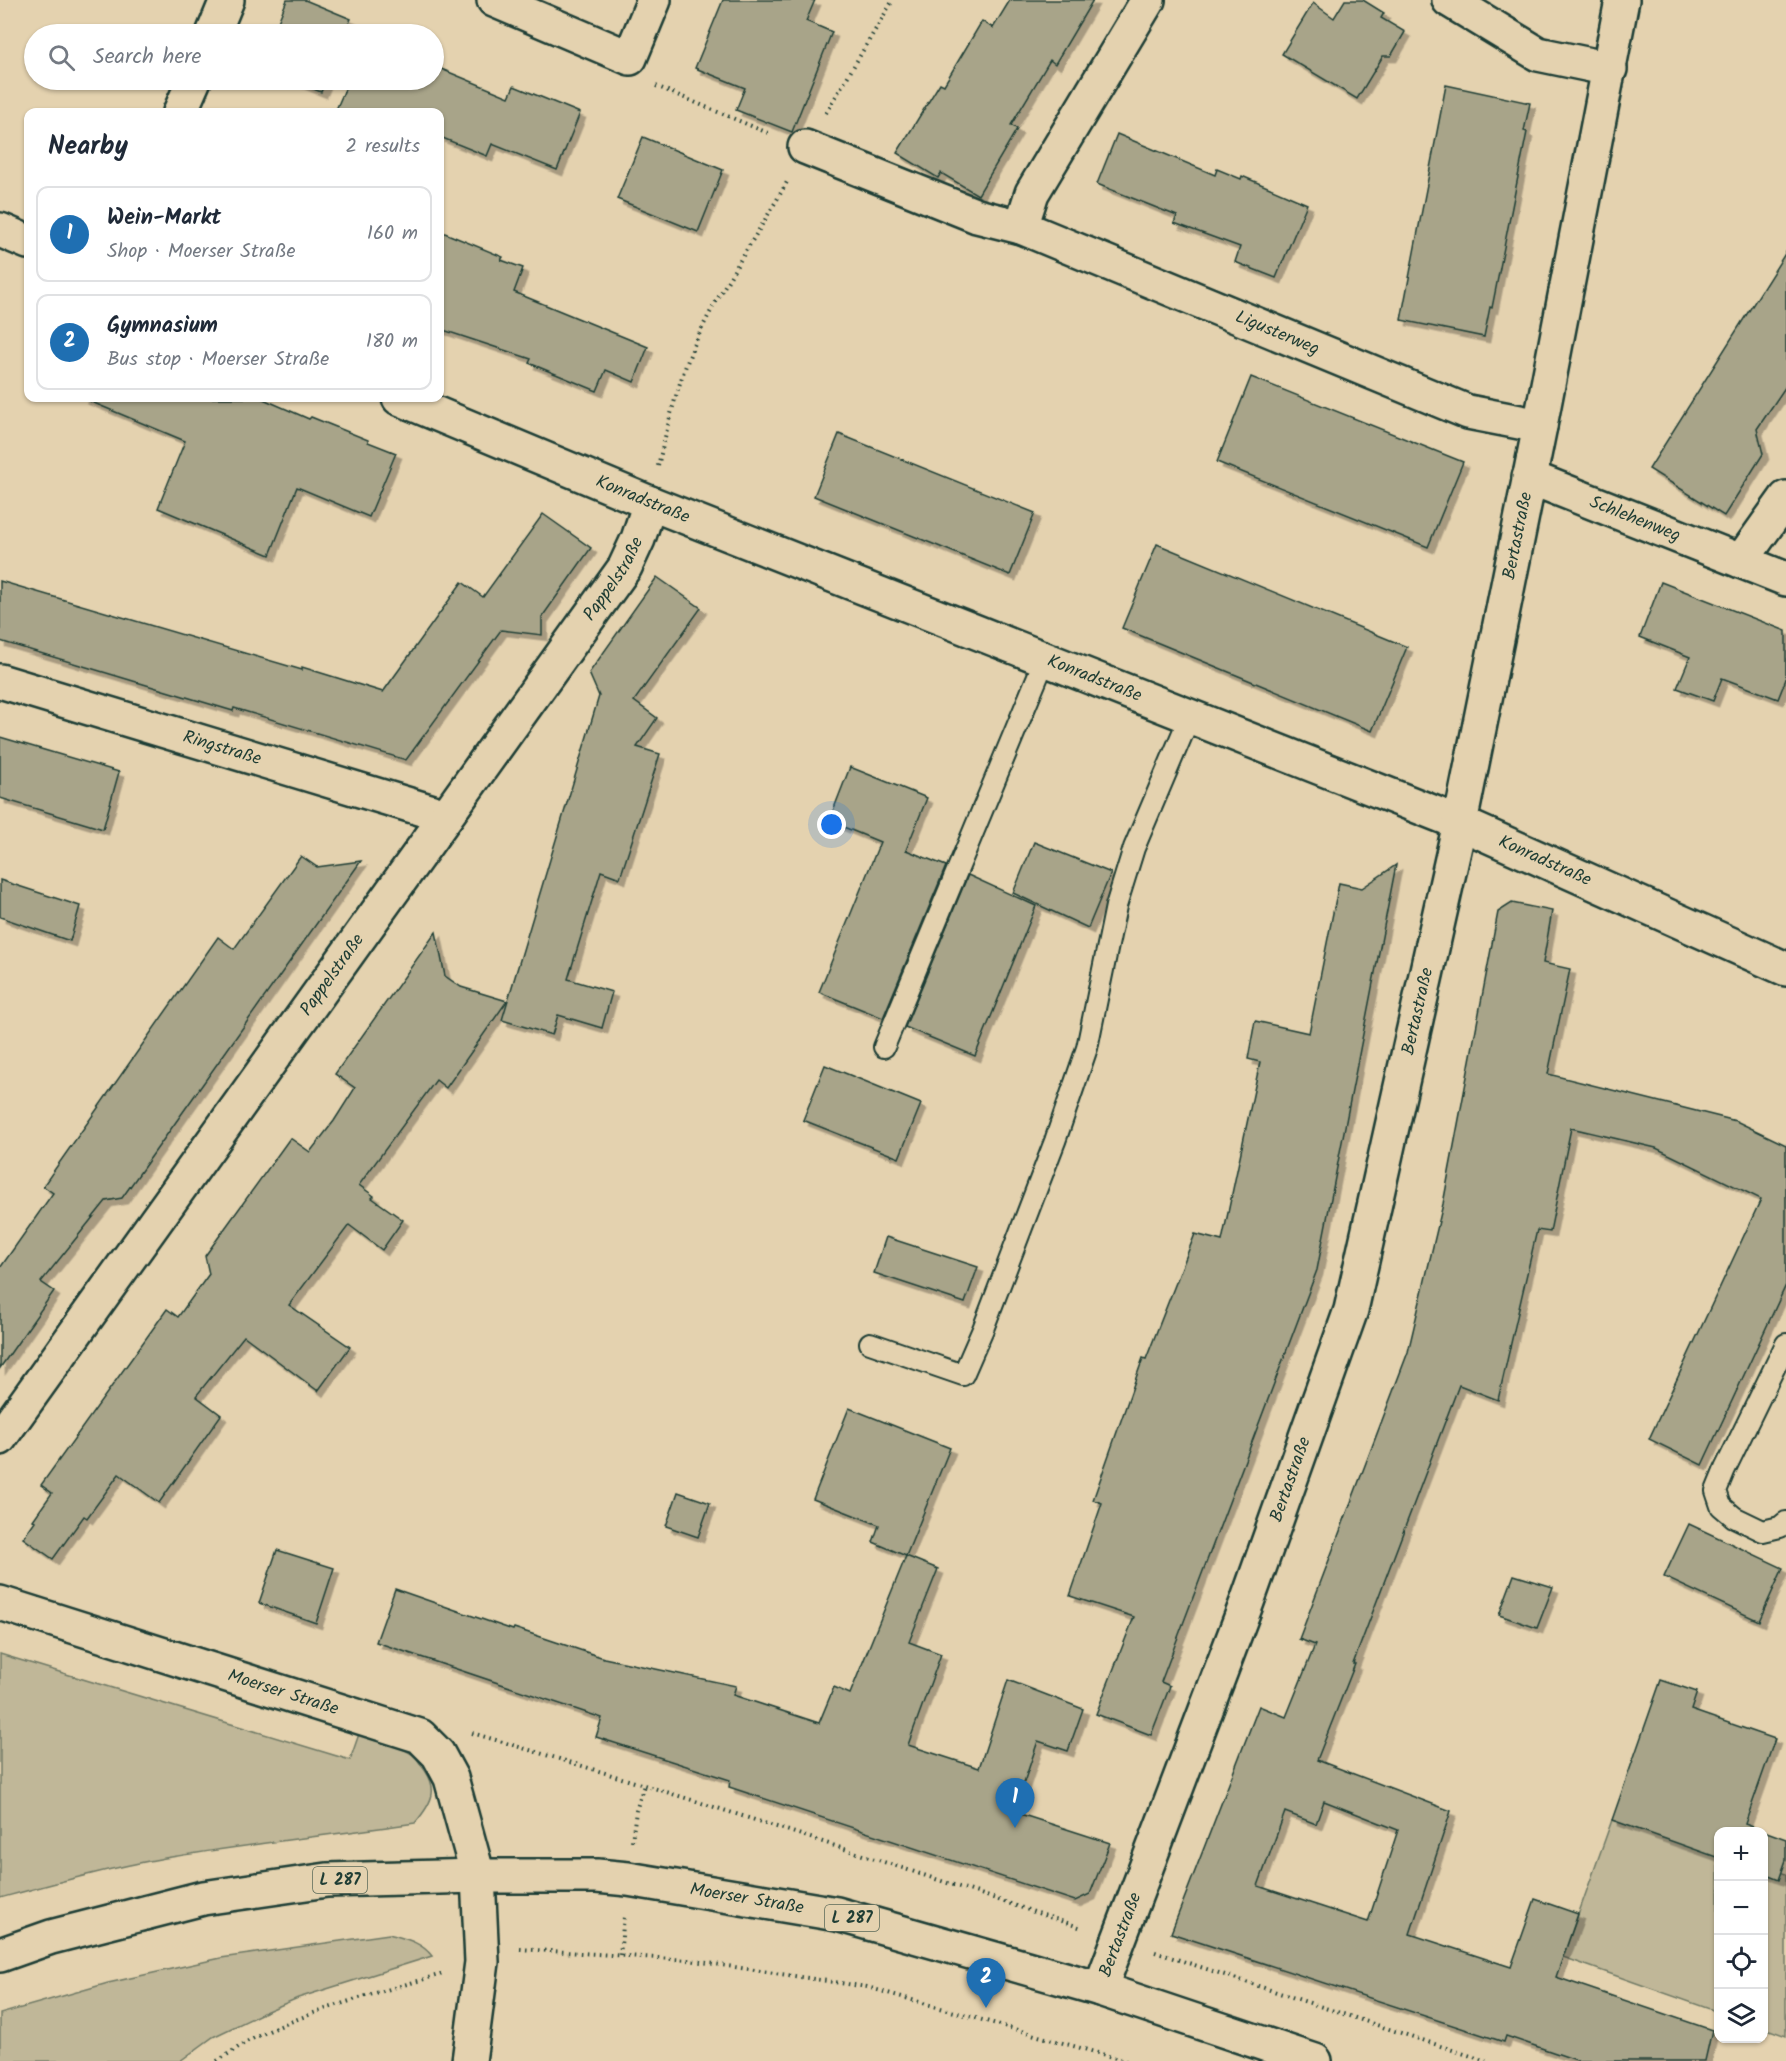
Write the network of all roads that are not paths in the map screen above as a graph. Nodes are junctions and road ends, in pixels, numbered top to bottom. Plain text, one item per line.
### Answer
1 (227, 0) edge
2 (494, 0) edge
3 (654, 0) edge
4 (1148, 0) edge
5 (1449, 0) edge
6 (1622, 0) edge
7 (217, 24) edge
8 (1610, 69) junction
9 (190, 90) edge
10 (182, 108) edge
11 (805, 147) road end
12 (1021, 227) junction
13 (0, 230) edge
14 (24, 240) edge
15 (409, 402) edge
16 (1540, 426) junction
17 (1529, 477) junction
18 (1786, 498) edge
19 (650, 503) junction
20 (1740, 561) junction
21 (1786, 579) edge
22 (1045, 659) junction
23 (0, 681) edge
24 (1190, 716) junction
25 (446, 816) junction
26 (1460, 823) junction
27 (1786, 969) edge
28 (884, 1047) dead end
29 (870, 1343) dead end
30 (1786, 1344) edge
31 (0, 1438) edge
32 (1786, 1522) edge
33 (0, 1603) edge
34 (478, 1876) junction
35 (0, 1955) edge
36 (1101, 1989) junction
37 (469, 2061) edge
38 (1315, 2061) edge

1 - 7 street
2 - 3 street
4 - 12 street
5 - 8 street
6 - 8 street, Bertastraße
8 - 16 street, Bertastraße
9 - 10 street
11 - 12 street, Ligusterweg
12 - 16 street, Ligusterweg
13 - 14 street
15 - 19 street, Konradstraße
16 - 17 street, Bertastraße
17 - 20 street, Schlehenweg
17 - 26 street, Bertastraße
18 - 20 street
19 - 22 street, Konradstraße
19 - 25 street, Pappelstraße
20 - 21 street, Schlehenweg
22 - 24 street, Konradstraße
22 - 28 lane
23 - 25 street, Ringstraße
24 - 26 street, Konradstraße
24 - 29 lane
25 - 31 street, Pappelstraße
26 - 27 street, Konradstraße
26 - 36 street, Bertastraße
30 - 32 lane
33 - 34 street, Moerser Straße
34 - 35 street, Moerser Straße / L 287
34 - 36 street, Moerser Straße / L 287
34 - 37 street, Moerser Straße
36 - 38 street, Moerser Straße / L 287

